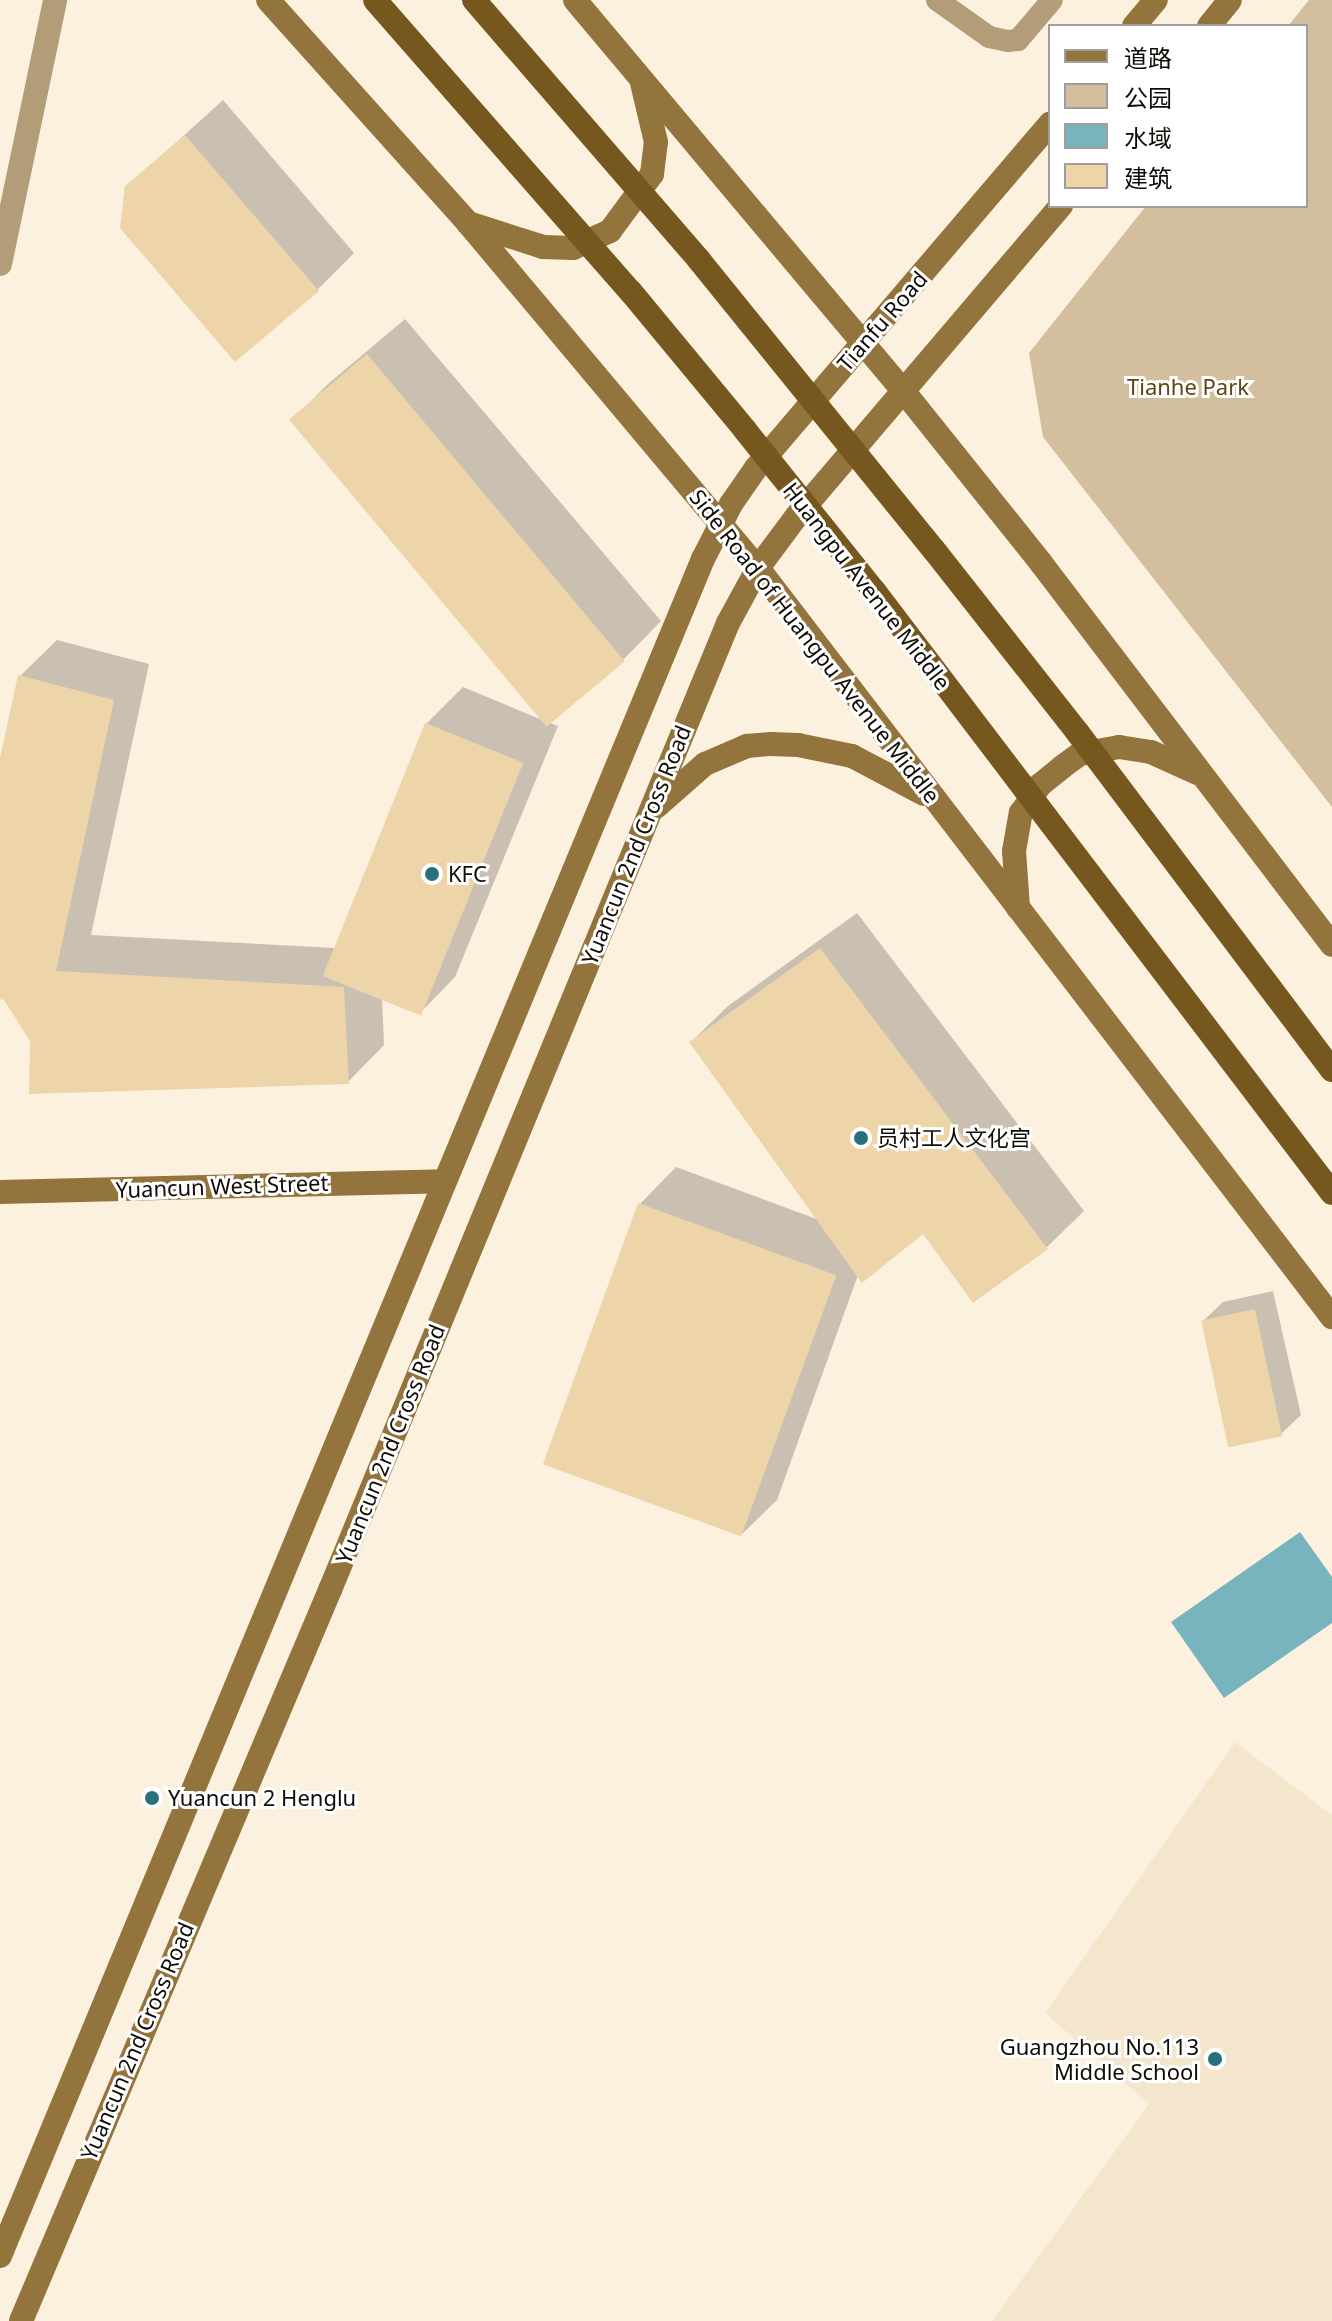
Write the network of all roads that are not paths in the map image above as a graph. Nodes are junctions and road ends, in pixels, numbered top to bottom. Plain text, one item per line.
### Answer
1 (55, 0) edge
2 (268, 0) edge
3 (375, 0) edge
4 (474, 0) edge
5 (575, 0) edge
6 (937, 0) edge
7 (1052, 0) edge
8 (1156, 0) edge
9 (1230, 0) edge
10 (1136, 24) edge
11 (1211, 24) edge
12 (641, 76) junction
13 (1048, 126) edge
14 (1059, 208) edge
15 (468, 223) junction
16 (0, 264) edge
17 (863, 342) junction
18 (905, 393) junction
19 (721, 523) junction
20 (758, 568) junction
21 (1199, 774) junction
22 (937, 802) junction
23 (647, 818) junction
24 (1018, 908) junction
25 (1332, 945) edge
26 (1332, 1070) edge
27 (444, 1181) junction
28 (0, 1192) edge
29 (1332, 1193) edge
30 (1332, 1317) edge
31 (0, 2256) edge
32 (21, 2321) edge

1 - 16 street
2 - 15 main road, Side Road of Huangpu Avenue Middle
3 - 29 main road, Huangpu Avenue Middle, bridge
4 - 26 main road, bridge
5 - 12 main road
6 - 7 lane
8 - 10 main road
9 - 11 main road
12 - 15 main road
12 - 17 main road
13 - 17 main road, Tianfu Road
14 - 18 main road
15 - 19 main road, Side Road of Huangpu Avenue Middle
17 - 18 main road
17 - 19 main road, Tianfu Road
18 - 20 main road
18 - 21 main road
19 - 20 main road, Side Road of Huangpu Avenue Middle
19 - 27 main road, Yuancun 2nd Cross Road
20 - 22 main road, Side Road of Huangpu Avenue Middle
20 - 23 main road, Yuancun 2nd Cross Road
21 - 24 main road
21 - 25 main road
22 - 23 main road
22 - 24 main road, Side Road of Huangpu Avenue Middle
23 - 32 main road, Yuancun 2nd Cross Road
24 - 30 main road, Side Road of Huangpu Avenue Middle
27 - 28 main road, Yuancun West Street
27 - 31 main road, Yuancun 2nd Cross Road

